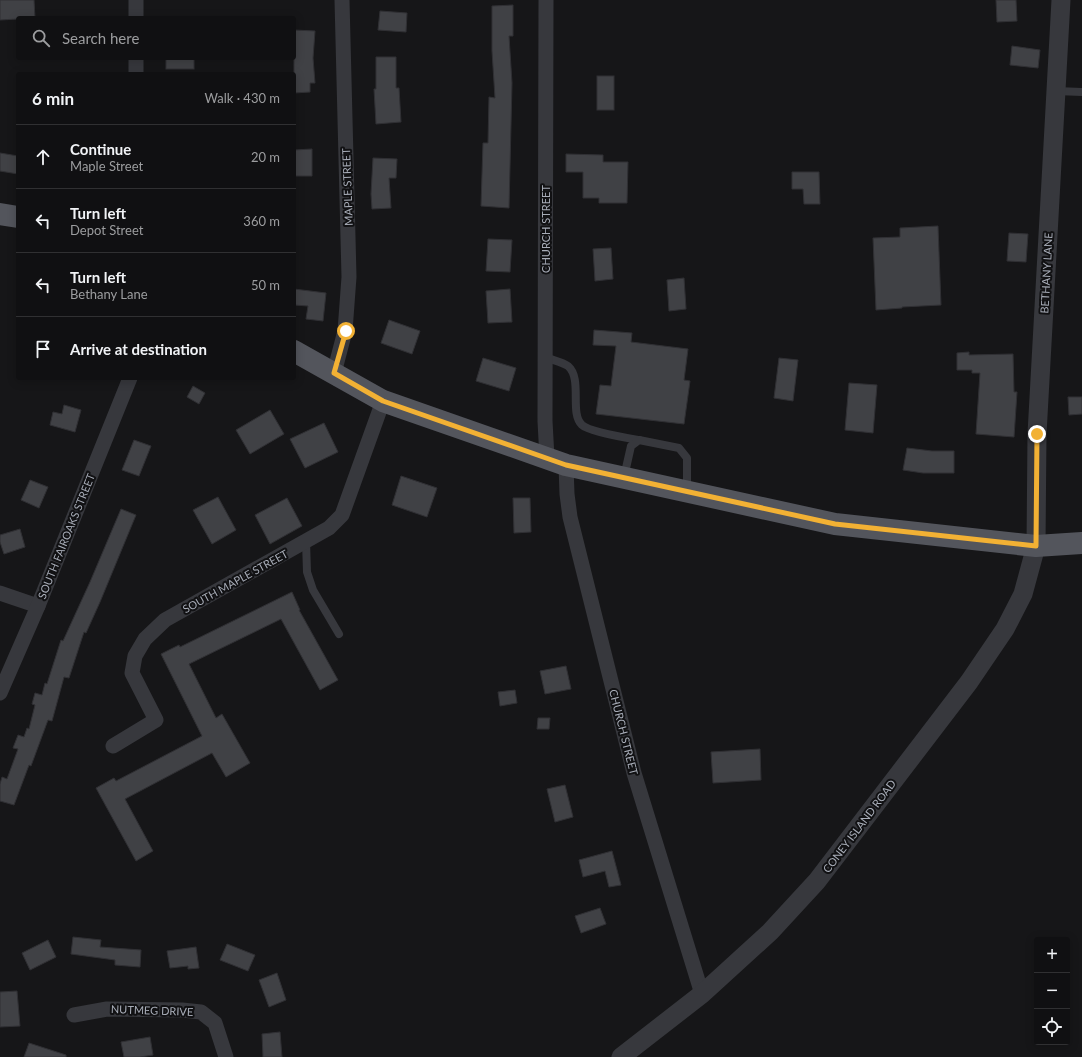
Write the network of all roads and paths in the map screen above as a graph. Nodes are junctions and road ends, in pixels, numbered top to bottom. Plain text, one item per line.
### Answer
1 (136, 0) edge
2 (342, 0) edge
3 (546, 0) edge
4 (1061, 0) edge
5 (136, 16) edge
6 (136, 60) edge
7 (136, 72) edge
8 (1056, 91) junction
9 (1082, 92) edge
10 (0, 214) edge
11 (16, 217) edge
12 (296, 352) edge
13 (545, 357) junction
14 (334, 373) junction
15 (129, 380) edge
16 (383, 401) junction
17 (639, 440) junction
18 (557, 461) junction
19 (624, 478) junction
20 (687, 491) junction
21 (306, 541) junction
22 (1082, 543) edge
23 (1036, 546) junction
24 (0, 593) edge
25 (38, 606) junction
26 (339, 634) dead end
27 (0, 693) edge
28 (113, 746) dead end
29 (702, 994) junction
30 (74, 1015) dead end
31 (226, 1057) edge
32 (621, 1057) edge

1 - 5 street
2 - 14 street, MAPLE STREET
3 - 13 street, CHURCH STREET
4 - 8 street, BETHANY LANE
6 - 7 street
8 - 9 lane
8 - 23 street, BETHANY LANE
10 - 11 main road
12 - 14 main road
13 - 17 lane
13 - 18 street, CHURCH STREET
14 - 16 main road
15 - 25 street, SOUTH FAIROAKS STREET
16 - 18 main road
16 - 21 street, SOUTH MAPLE STREET
17 - 19 lane
17 - 20 lane
18 - 19 main road
18 - 29 street, CHURCH STREET
19 - 20 main road
20 - 23 main road
21 - 26 lane
21 - 28 street, SOUTH MAPLE STREET
22 - 23 main road
23 - 29 street, CONEY ISLAND ROAD
24 - 25 street
25 - 27 street, SOUTH FAIROAKS STREET
29 - 32 street, CONEY ISLAND ROAD
30 - 31 street, NUTMEG DRIVE

